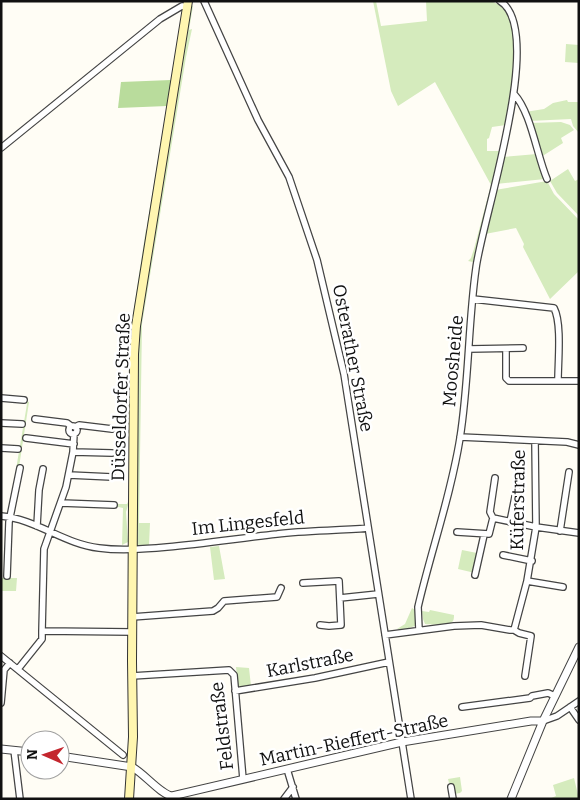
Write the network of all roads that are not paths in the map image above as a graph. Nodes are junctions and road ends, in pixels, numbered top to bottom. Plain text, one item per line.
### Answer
1 (204, 1) edge
2 (500, 1) edge
3 (188, 4) edge
4 (514, 94) junction
5 (1, 148) edge
6 (547, 179) dead end
7 (473, 299) junction
8 (523, 348) dead end
9 (469, 349) junction
10 (506, 349) junction
11 (558, 380) junction
12 (579, 381) edge
13 (1, 398) edge
14 (24, 400) dead end
15 (35, 418) dead end
16 (1, 423) edge
17 (22, 424) dead end
18 (73, 427) junction
19 (112, 430) dead end
20 (460, 437) junction
21 (26, 438) dead end
22 (535, 441) junction
23 (74, 444) junction
24 (579, 444) edge
25 (1, 448) edge
26 (18, 449) dead end
27 (73, 452) junction
28 (112, 453) dead end
29 (20, 468) dead end
30 (43, 469) dead end
31 (569, 472) dead end
32 (69, 475) junction
33 (112, 477) dead end
34 (496, 478) dead end
35 (518, 482) dead end
36 (61, 503) junction
37 (114, 505) dead end
38 (1, 516) edge
39 (10, 518) junction
40 (493, 518) junction
41 (510, 522) junction
42 (37, 526) junction
43 (536, 527) junction
44 (368, 528) junction
45 (560, 531) junction
46 (50, 532) junction
47 (457, 532) dead end
48 (579, 533) edge
49 (484, 535) junction
50 (132, 550) junction
51 (503, 555) dead end
52 (532, 561) junction
53 (475, 575) dead end
54 (7, 576) dead end
55 (527, 581) junction
56 (303, 583) dead end
57 (563, 587) dead end
58 (281, 588) dead end
59 (378, 594) junction
60 (340, 598) junction
61 (132, 617) junction
62 (320, 625) dead end
63 (419, 630) junction
64 (514, 630) junction
65 (42, 631) junction
66 (132, 632) junction
67 (385, 635) junction
68 (579, 647) edge
69 (1, 656) edge
70 (389, 662) junction
71 (10, 663) junction
72 (18, 669) junction
73 (132, 676) junction
74 (525, 676) dead end
75 (236, 691) junction
76 (555, 696) junction
77 (579, 701) edge
78 (1, 703) edge
79 (462, 707) dead end
80 (570, 707) junction
81 (579, 720) edge
82 (543, 721) junction
83 (402, 742) junction
84 (1, 749) edge
85 (14, 750) junction
86 (20, 751) edge
87 (123, 755) dead end
88 (70, 758) edge
89 (132, 767) junction
90 (287, 768) junction
91 (243, 779) junction
92 (293, 787) junction
93 (451, 787) dead end
94 (174, 797) edge
95 (20, 799) edge
96 (129, 799) edge
97 (284, 799) edge
98 (296, 799) edge
99 (411, 799) edge
100 (453, 799) edge
101 (511, 799) edge

1 - 44 street, Osterather Straße
2 - 4 street, Moosheide
3 - 5 street
3 - 50 main road, Düsseldorfer Straße
4 - 6 street
4 - 7 street, Moosheide
7 - 9 street, Moosheide
7 - 11 street
8 - 10 street
9 - 10 street
9 - 20 street, Moosheide
10 - 11 street
11 - 12 street
13 - 14 street
15 - 18 street
16 - 17 street
18 - 19 street
18 - 23 street
20 - 22 street
20 - 63 street, Moosheide
21 - 23 street
22 - 24 street
22 - 43 street, Küferstraße
23 - 27 street
25 - 26 street
27 - 28 street
27 - 32 street
29 - 39 street
30 - 42 street
31 - 45 street
32 - 33 street
32 - 36 street
34 - 40 street
35 - 41 street
36 - 37 street
36 - 46 street
38 - 39 street, Im Lingesfeld
39 - 42 street, Im Lingesfeld
39 - 54 street
40 - 41 street
40 - 49 street
41 - 43 street
42 - 46 street, Im Lingesfeld
43 - 45 street
43 - 52 street, Küferstraße
44 - 50 street, Im Lingesfeld
44 - 59 street, Osterather Straße
45 - 48 street
46 - 50 street, Im Lingesfeld
46 - 65 street
47 - 49 street
49 - 53 street
50 - 61 main road, Düsseldorfer Straße
51 - 52 street, Küferstraße
52 - 55 street, Küferstraße
55 - 57 street
55 - 64 street, Küferstraße
56 - 60 street
58 - 61 street
59 - 60 street
59 - 67 street, Osterather Straße
60 - 62 street
61 - 66 main road, Düsseldorfer Straße
63 - 64 street
63 - 67 street
64 - 74 street
65 - 66 street
65 - 72 street
66 - 73 main road, Düsseldorfer Straße
67 - 70 street, Osterather Straße
68 - 76 street
69 - 71 street
70 - 75 street, Karlstraße
70 - 83 street, Osterather Straße
71 - 72 street
71 - 78 street
72 - 87 street
73 - 75 street, Feldstraße
73 - 89 main road, Düsseldorfer Straße
75 - 91 street, Feldstraße
76 - 79 street
76 - 82 street
77 - 80 street
80 - 81 street
80 - 82 street
82 - 83 street, Martin-Rieffert-Straße
82 - 101 street
83 - 90 street, Martin-Rieffert-Straße
83 - 99 street, Osterather Straße
84 - 85 street
85 - 86 street
85 - 95 street
88 - 89 street
89 - 94 street
89 - 96 main road, Düsseldorfer Straße
90 - 91 street, Martin-Rieffert-Straße
90 - 92 street
91 - 94 street, Martin-Rieffert-Straße
92 - 97 street
92 - 98 street
93 - 100 street

